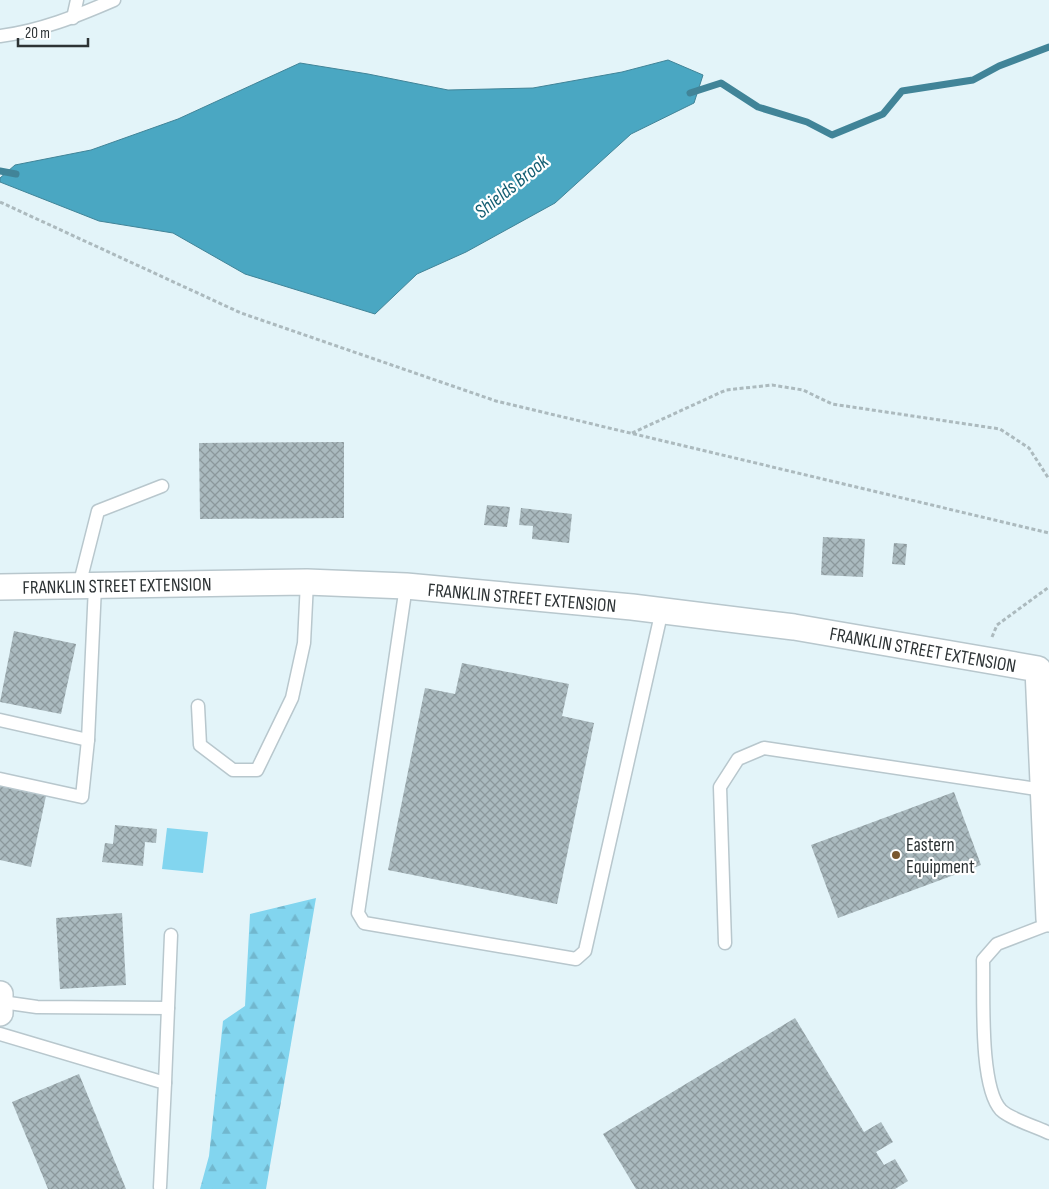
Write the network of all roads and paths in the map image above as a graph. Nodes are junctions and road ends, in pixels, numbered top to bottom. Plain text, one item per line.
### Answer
1 (76, 0) edge
2 (114, 0) edge
3 (73, 18) junction
4 (0, 36) edge
5 (0, 202) edge
6 (631, 434) junction
7 (1049, 479) edge
8 (162, 486) dead end
9 (1049, 533) edge
10 (307, 582) junction
11 (87, 586) junction
12 (406, 586) junction
13 (0, 587) edge
14 (1049, 587) edge
15 (662, 610) junction
16 (984, 659) junction
17 (198, 706) dead end
18 (0, 720) edge
19 (88, 740) junction
20 (0, 779) edge
21 (1043, 790) junction
22 (1049, 919) edge
23 (1049, 924) edge
24 (171, 935) dead end
25 (725, 944) dead end
26 (1, 1003) edge
27 (168, 1008) junction
28 (0, 1034) edge
29 (165, 1083) junction
30 (1049, 1133) edge
31 (160, 1187) dead end

1 - 3 lane
2 - 3 lane
3 - 4 lane
5 - 6 path
6 - 7 path
6 - 9 path
8 - 11 lane
10 - 11 street, FRANKLIN STREET EXTENSION
10 - 12 street, FRANKLIN STREET EXTENSION
10 - 17 lane
11 - 13 street, FRANKLIN STREET EXTENSION
11 - 19 lane
12 - 15 street, FRANKLIN STREET EXTENSION
12 - 15 lane
14 - 16 path
15 - 16 street, FRANKLIN STREET EXTENSION
16 - 21 street, FRANKLIN STREET EXTENSION
18 - 19 lane
19 - 20 lane
21 - 22 street
21 - 25 lane
23 - 30 lane
24 - 27 lane
26 - 27 lane
27 - 29 lane
28 - 29 lane
29 - 31 lane

